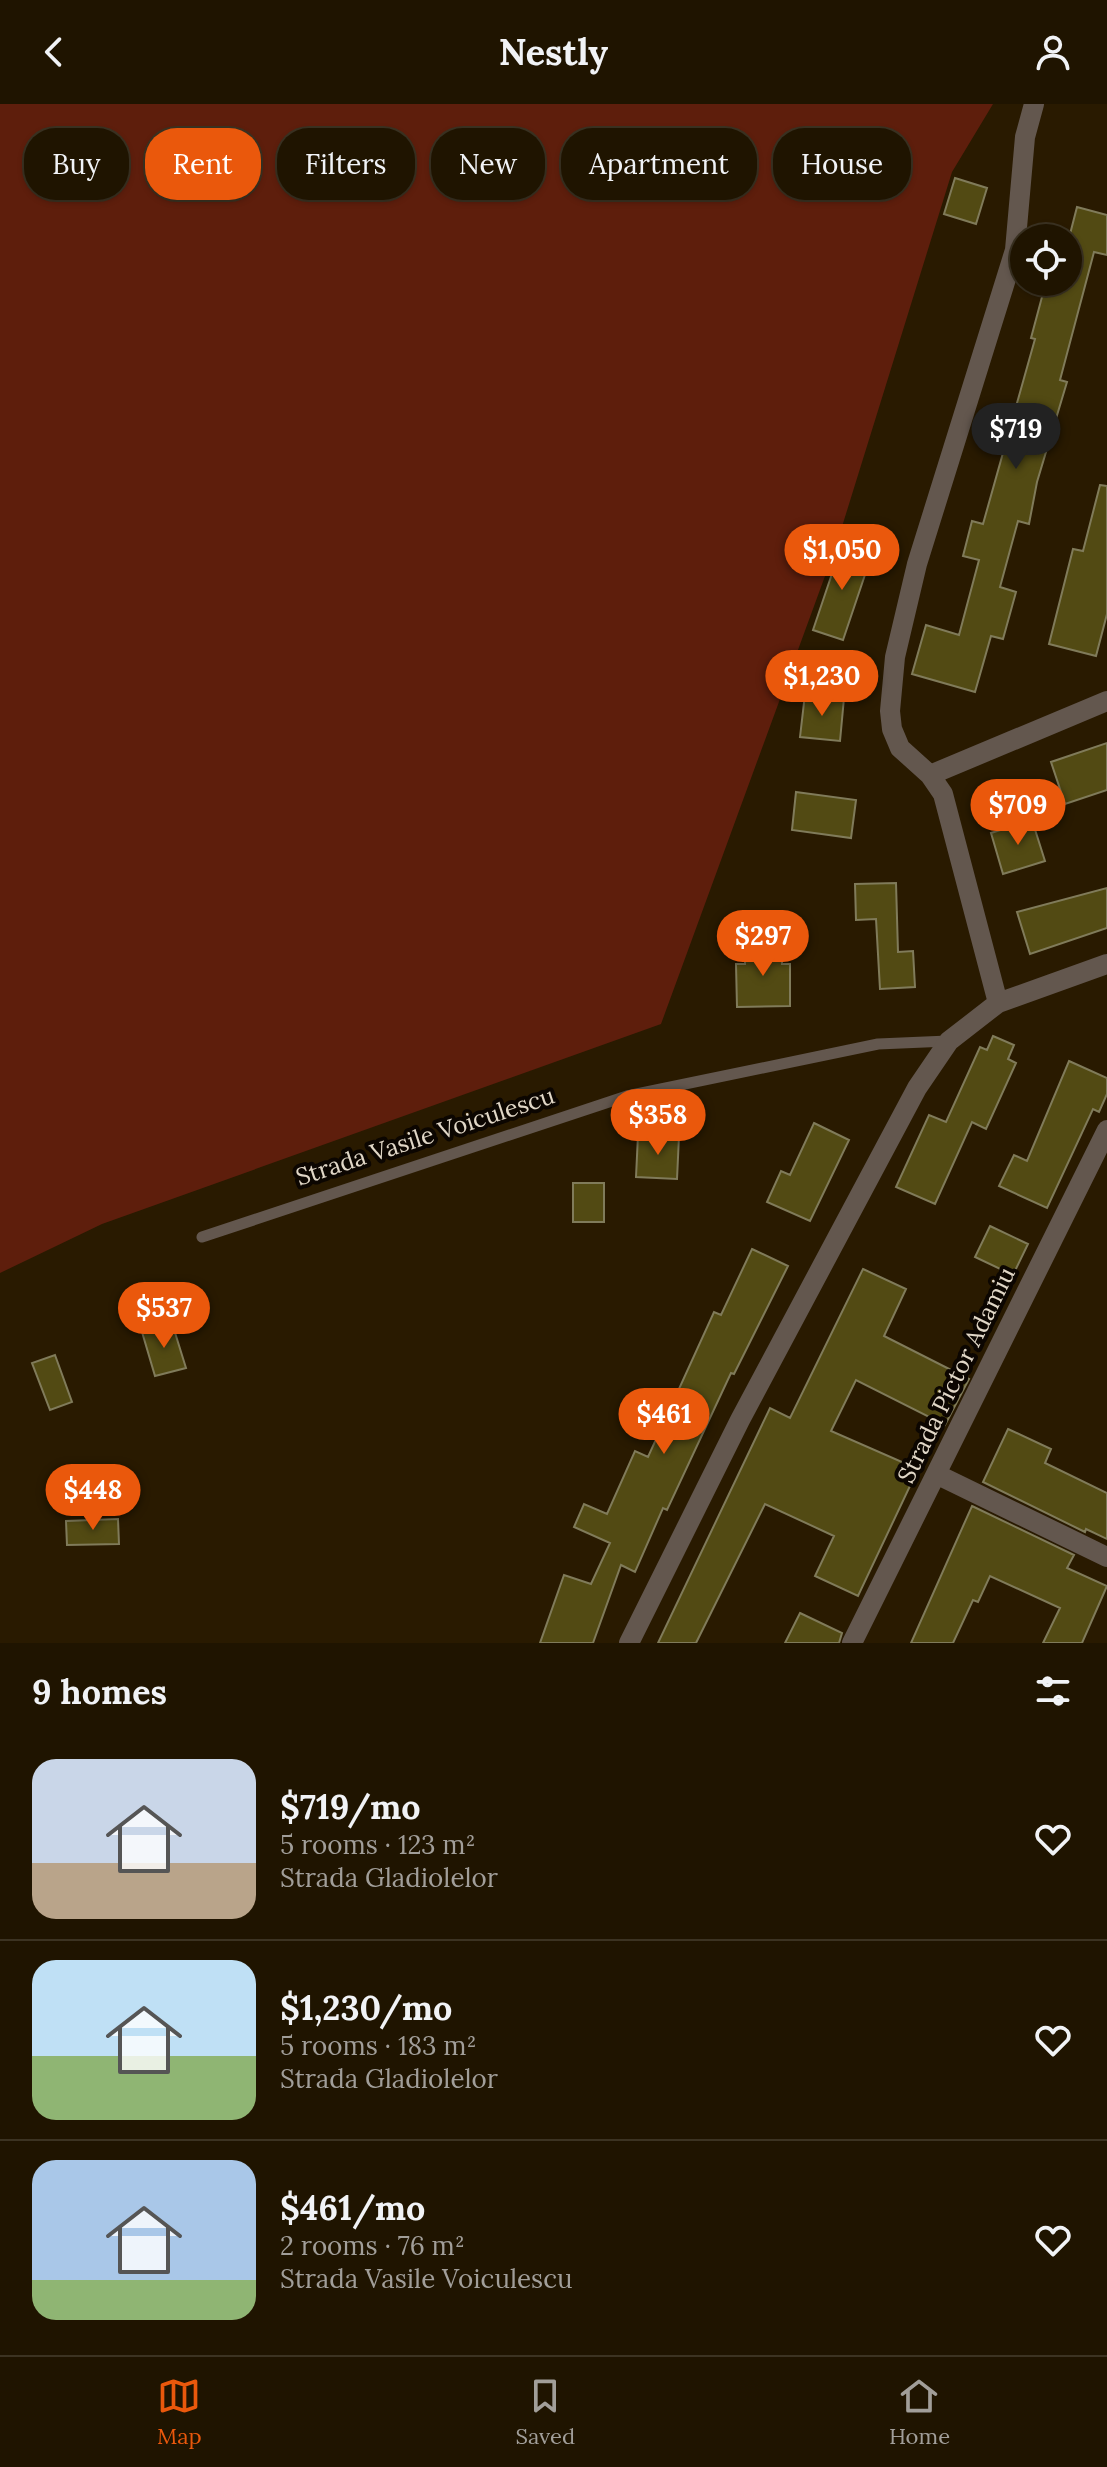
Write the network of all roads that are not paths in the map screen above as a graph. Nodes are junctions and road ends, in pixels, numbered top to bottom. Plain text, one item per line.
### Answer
1 (1034, 104) edge
2 (1107, 701) edge
3 (930, 775) junction
4 (1107, 964) edge
5 (998, 1003) junction
6 (949, 1041) junction
7 (1107, 1130) edge
8 (202, 1237) dead end
9 (936, 1474) junction
10 (1107, 1557) edge
11 (629, 1643) edge
12 (852, 1643) edge

1 - 3 street
2 - 3 street
3 - 5 street
4 - 5 street
5 - 6 street
6 - 8 lane, Strada Vasile Voiculescu
6 - 11 street
7 - 9 street, Strada Pictor Adamiu
9 - 10 street
9 - 12 street, Strada Pictor Adamiu

